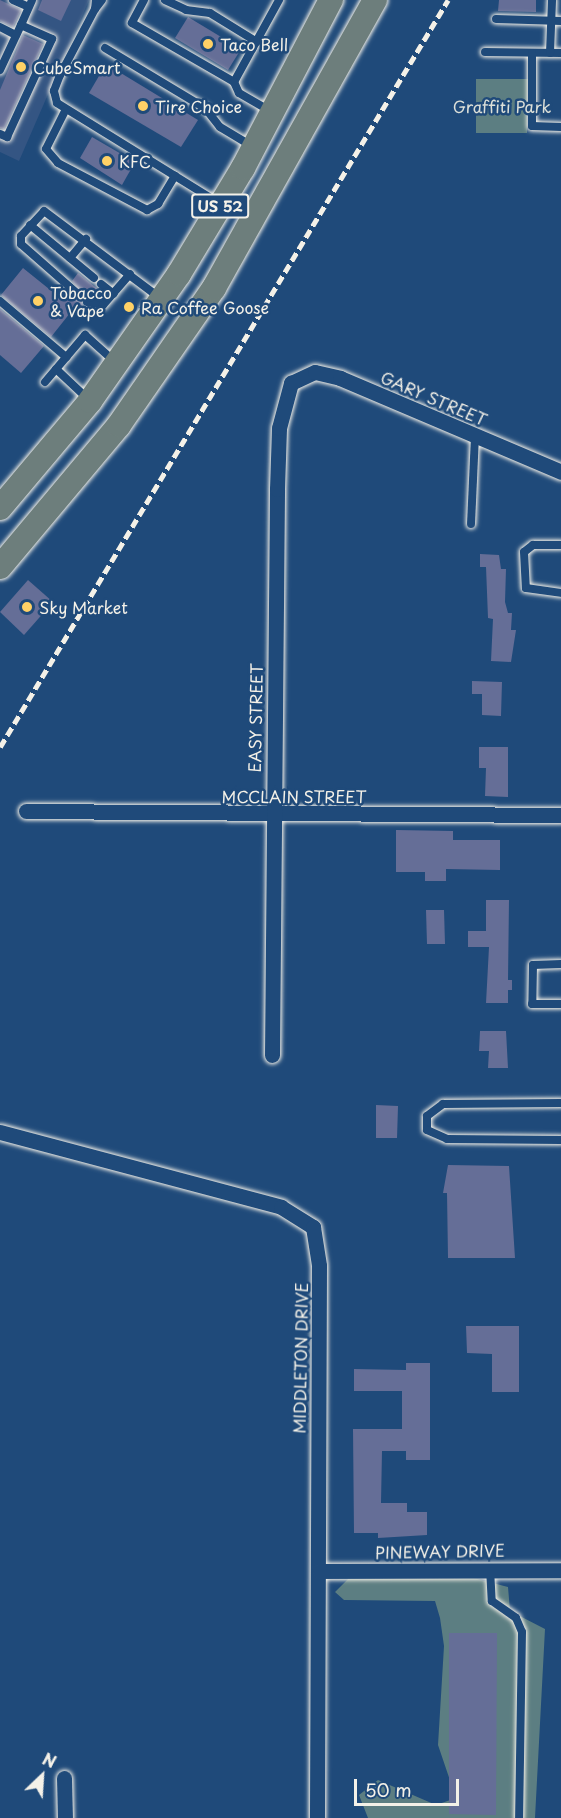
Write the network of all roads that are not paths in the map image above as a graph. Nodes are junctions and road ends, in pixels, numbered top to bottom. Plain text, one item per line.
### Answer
1 (13, 0) edge
2 (96, 0) edge
3 (102, 0) edge
4 (144, 0) edge
5 (165, 0) edge
6 (279, 0) edge
7 (375, 0) edge
8 (552, 0) edge
9 (30, 4) edge
10 (322, 5) edge
11 (95, 9) junction
12 (496, 18) dead end
13 (551, 20) junction
14 (561, 21) edge
15 (21, 25) junction
16 (0, 27) edge
17 (16, 35) junction
18 (256, 42) junction
19 (105, 48) dead end
20 (485, 52) dead end
21 (532, 52) junction
22 (550, 53) junction
23 (561, 53) edge
24 (2, 59) edge
25 (0, 70) edge
26 (234, 82) junction
27 (65, 111) junction
28 (272, 112) junction
29 (561, 127) edge
30 (0, 134) edge
31 (254, 147) junction
32 (175, 176) junction
33 (221, 205) junction
34 (30, 225) junction
35 (86, 239) junction
36 (70, 258) junction
37 (130, 274) junction
38 (94, 278) dead end
39 (101, 284) dead end
40 (114, 294) junction
41 (79, 296) dead end
42 (162, 299) junction
43 (0, 301) edge
44 (87, 302) dead end
45 (66, 357) junction
46 (117, 364) junction
47 (56, 369) junction
48 (45, 382) dead end
49 (291, 383) joint
50 (90, 401) junction
51 (475, 434) junction
52 (561, 472) edge
53 (0, 508) edge
54 (471, 524) dead end
55 (561, 545) edge
56 (0, 567) edge
57 (561, 593) edge
58 (26, 811) dead end
59 (272, 814) junction
60 (561, 815) edge
61 (561, 964) edge
62 (561, 1004) edge
63 (272, 1055) dead end
64 (561, 1103) edge
65 (0, 1132) edge
66 (561, 1140) edge
67 (490, 1568) junction
68 (319, 1570) junction
69 (561, 1570) edge
70 (64, 1778) dead end
71 (65, 1818) edge
72 (317, 1818) edge
73 (519, 1818) edge

1 - 9 lane
2 - 11 lane
3 - 11 lane
4 - 26 lane
5 - 18 lane
6 - 18 lane
7 - 56 highway, US 52
8 - 13 lane
9 - 15 lane
10 - 28 highway, US 52
11 - 27 lane
12 - 13 lane
13 - 14 lane
13 - 22 lane
15 - 17 lane
15 - 30 lane
16 - 17 lane
17 - 24 lane
18 - 26 lane
19 - 31 lane
20 - 21 lane
21 - 22 lane
21 - 29 lane
22 - 23 lane
24 - 25 lane
26 - 28 lane
27 - 32 lane
27 - 32 lane
28 - 31 highway, US 52
31 - 33 highway, US 52
32 - 33 lane
33 - 42 highway, US 52
34 - 35 lane
34 - 36 lane
34 - 41 lane
35 - 36 lane
35 - 37 lane
36 - 38 lane
37 - 40 lane
37 - 42 lane
39 - 40 lane
40 - 44 lane
42 - 46 highway, US 52
43 - 45 lane
45 - 46 lane
45 - 47 lane
46 - 50 highway, US 52
47 - 48 lane
47 - 50 lane
49 - 51 street, GARY STREET
49 - 59 street, EASY STREET
50 - 53 highway, US 52
51 - 52 street, GARY STREET
51 - 54 lane
55 - 57 lane
58 - 59 street, MCCLAIN STREET
59 - 60 street, MCCLAIN STREET
59 - 63 street, EASY STREET
61 - 62 lane
64 - 66 lane
65 - 68 street, MIDDLETON DRIVE
67 - 68 street, PINEWAY DRIVE
67 - 69 street, PINEWAY DRIVE
67 - 73 lane
68 - 72 street, MIDDLETON DRIVE
70 - 71 street

